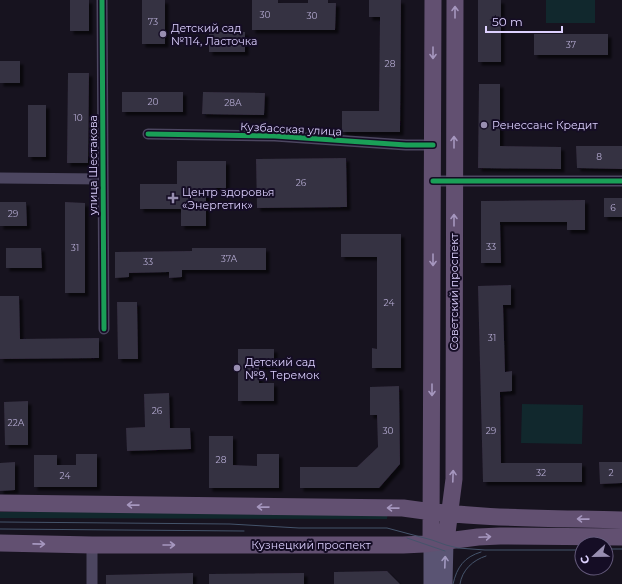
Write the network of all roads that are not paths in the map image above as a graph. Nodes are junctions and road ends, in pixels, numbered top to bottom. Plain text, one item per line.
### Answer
1 (102, 0) edge
2 (433, 0) edge
3 (455, 0) edge
4 (148, 134) dead end
5 (433, 145) junction
6 (0, 178) edge
7 (103, 179) junction
8 (433, 181) junction
9 (454, 181) junction
10 (622, 181) edge
11 (104, 330) dead end
12 (0, 503) edge
13 (431, 513) junction
14 (450, 514) junction
15 (622, 520) edge
16 (622, 537) edge
17 (439, 542) junction
18 (0, 543) edge
19 (92, 545) junction
20 (92, 584) edge
21 (431, 584) edge
22 (445, 584) edge

1 - 7 street, улица Шестакова
2 -> 5 main road, Советский проспект
9 -> 3 main road, Советский проспект
4 - 5 street, Кузбасская улица
5 - 8 main road, Советский проспект
6 - 7 street
7 - 11 street, улица Шестакова
8 - 9 street
8 -> 13 main road, Советский проспект
9 - 10 street
14 -> 9 main road, Советский проспект
13 -> 12 main road
13 - 14 main road
13 - 17 main road, Советский проспект
15 -> 14 main road
14 - 17 main road, Советский проспект
17 -> 16 main road, Кузнецкий проспект
19 -> 17 main road, Кузнецкий проспект
17 - 21 main road, Советский проспект
22 -> 17 main road, Советский проспект
18 -> 19 main road, Кузнецкий проспект
19 - 20 street

